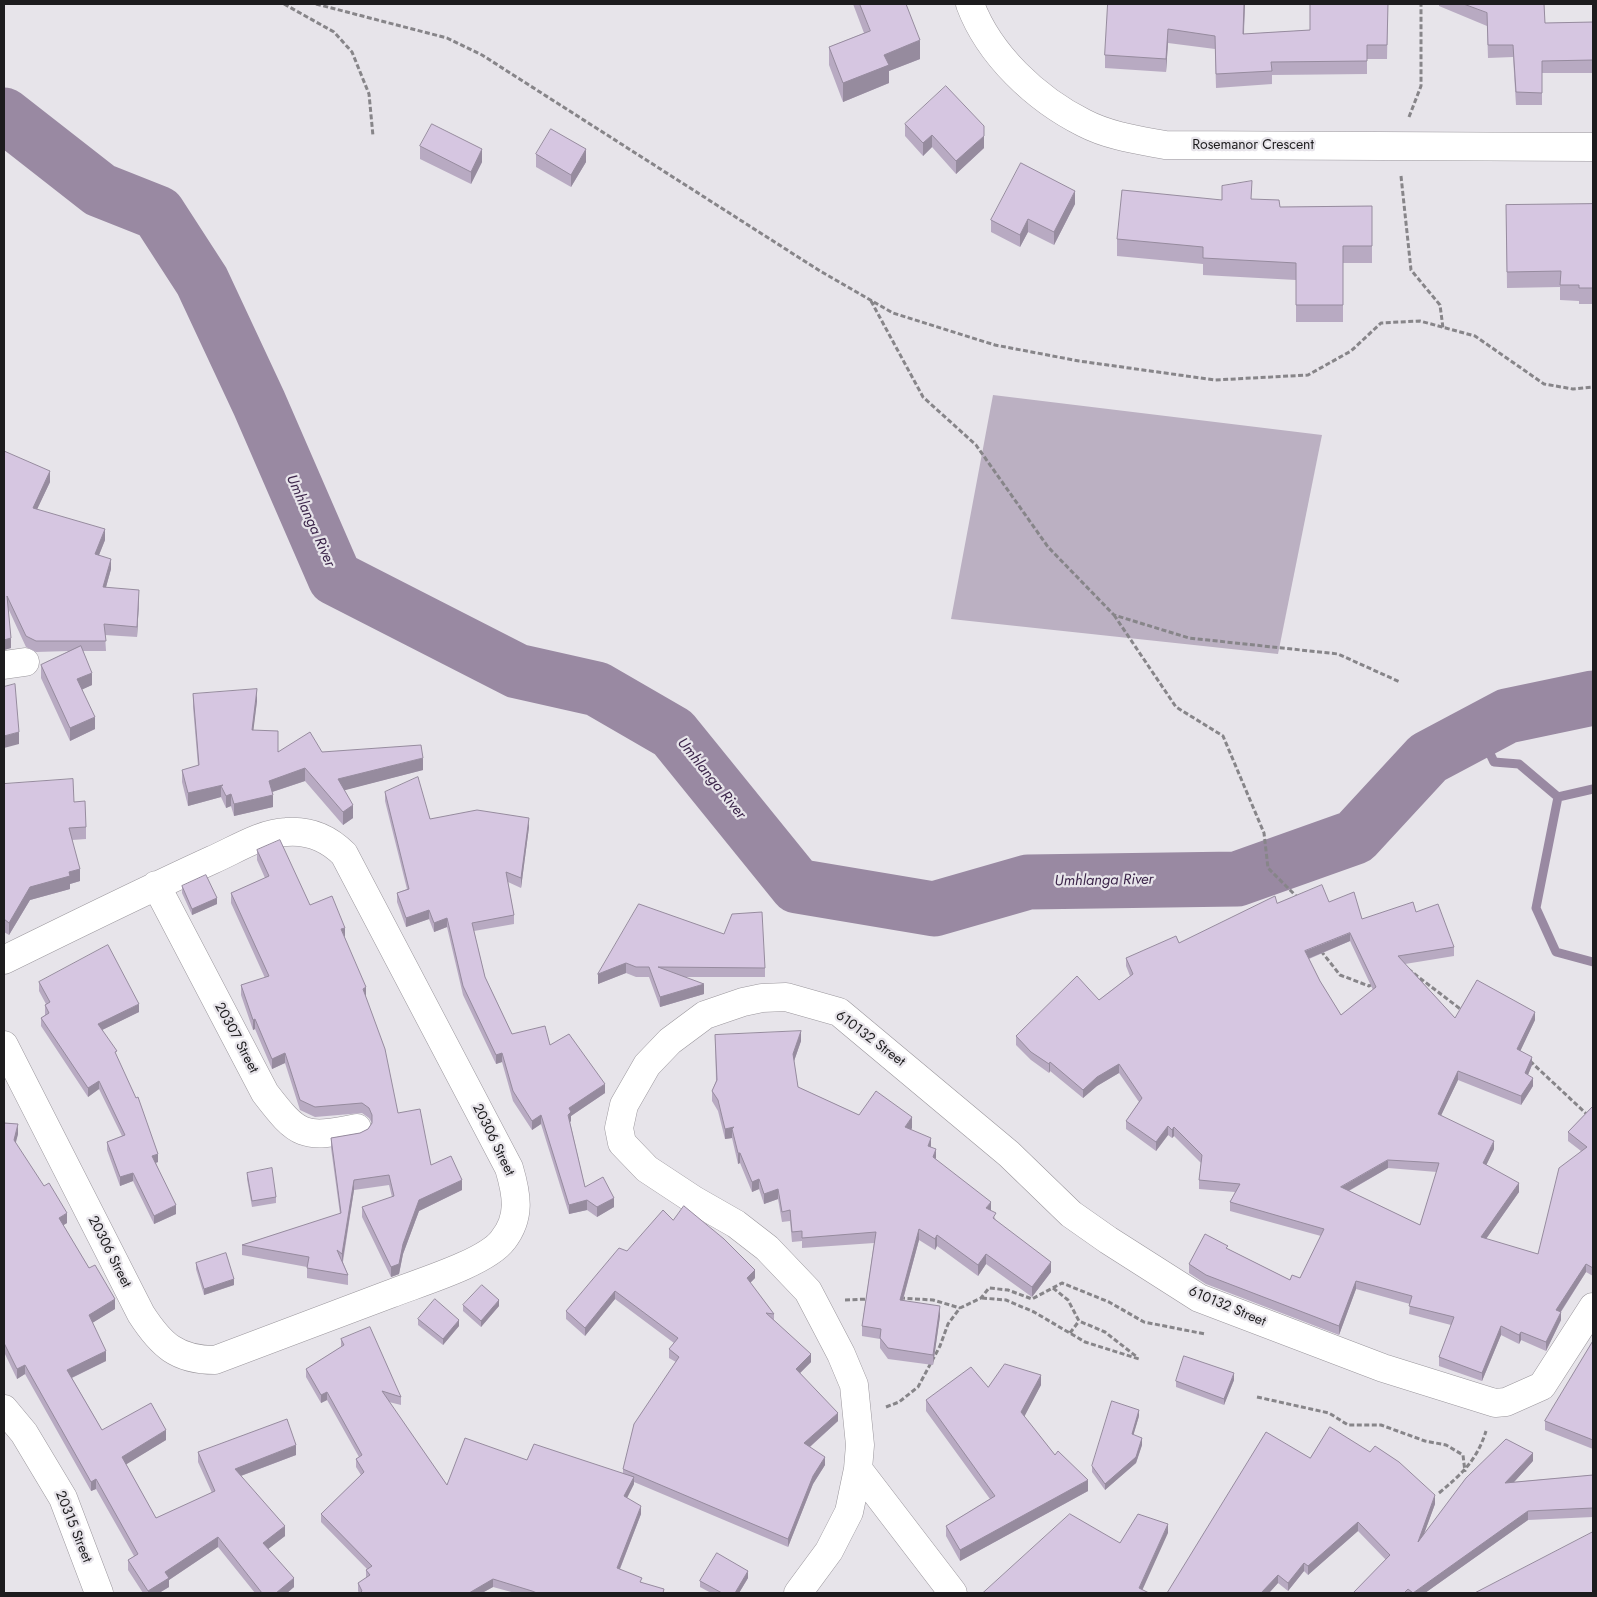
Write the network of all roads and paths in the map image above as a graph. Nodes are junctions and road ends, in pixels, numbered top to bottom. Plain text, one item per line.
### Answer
1 (284, 4) edge
2 (316, 4) edge
3 (970, 4) edge
4 (373, 136) dead end
5 (1593, 147) edge
6 (870, 300) junction
7 (1593, 387) edge
8 (1114, 615) junction
9 (1400, 682) dead end
10 (156, 885) junction
11 (1302, 902) edge
12 (1318, 948) edge
13 (4, 960) edge
14 (1405, 968) edge
15 (1376, 982) edge
16 (1470, 1016) edge
17 (4, 1045) edge
18 (1525, 1056) edge
19 (1593, 1120) edge
20 (357, 1128) dead end
21 (1053, 1288) junction
22 (898, 1298) edge
23 (982, 1298) junction
24 (870, 1299) edge
25 (813, 1301) junction
26 (1593, 1307) edge
27 (960, 1308) junction
28 (1079, 1321) junction
29 (1070, 1333) junction
30 (1211, 1335) dead end
31 (1257, 1397) dead end
32 (899, 1402) dead end
33 (5, 1413) edge
34 (1482, 1445) dead end
35 (858, 1469) junction
36 (1465, 1472) junction
37 (1439, 1492) dead end
38 (100, 1593) edge
39 (798, 1593) edge
40 (953, 1593) edge

1 - 4 path
2 - 6 path
3 - 5 street, Rosemanor Crescent
6 - 7 path
6 - 8 path
8 - 9 path
8 - 11 path
10 - 13 street, 20306 Street
10 - 17 street, 20306 Street
10 - 20 street, 20307 Street
12 - 15 path
14 - 16 path
18 - 19 path
21 - 23 path
21 - 28 path
21 - 30 path
22 - 27 path
23 - 27 path
23 - 29 path
24 - 25 path
25 - 26 street, 610132 Street
25 - 35 street, 610132 Street
27 - 32 path
28 - 29 path
28 - 29 path
31 - 36 path
33 - 38 street, 20315 Street
34 - 36 path
35 - 39 street, 610132 Street
35 - 40 street
36 - 37 path

